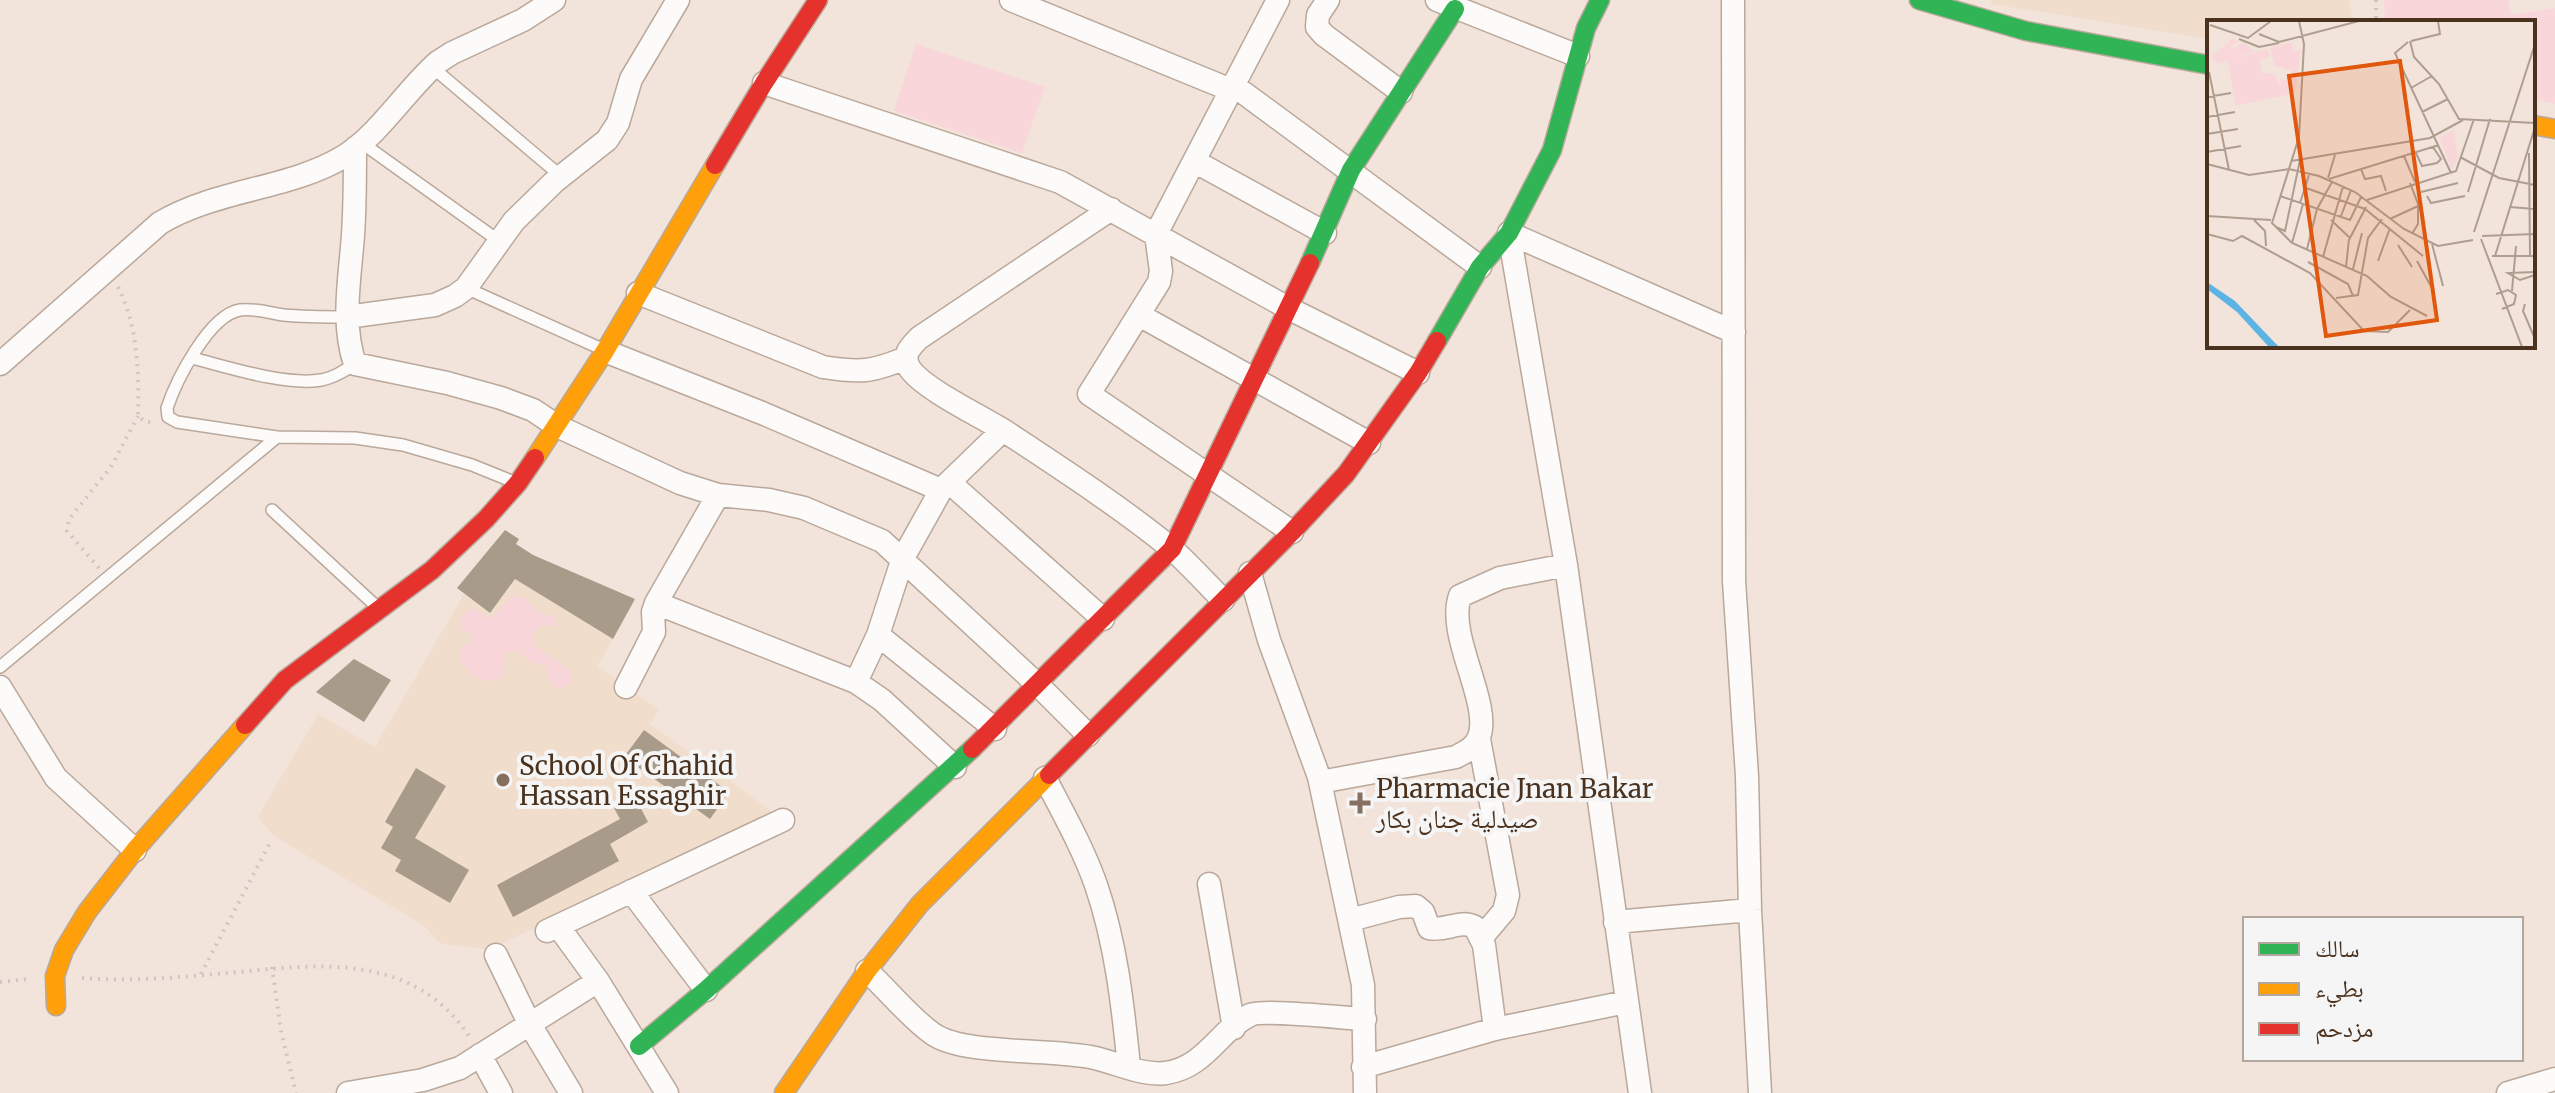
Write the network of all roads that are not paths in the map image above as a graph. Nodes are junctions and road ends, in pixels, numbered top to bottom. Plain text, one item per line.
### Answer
1 (554, 0) edge
2 (678, 0) edge
3 (818, 0) edge
4 (1011, 0) edge
5 (1278, 0) edge
6 (1328, 0) edge
7 (1600, 0) edge
8 (1733, 0) edge
9 (1919, 0) edge
10 (1446, 4) edge
11 (1578, 56) junction
12 (2207, 65) edge
13 (432, 67) junction
14 (764, 83) junction
15 (1232, 88) junction
16 (1401, 92) junction
17 (2535, 125) edge
18 (2555, 129) edge
19 (358, 146) junction
20 (1194, 161) junction
21 (1351, 170) junction
22 (562, 177) junction
23 (1111, 209) junction
24 (1325, 233) junction
25 (1509, 233) junction
26 (1156, 234) junction
27 (499, 241) junction
28 (1480, 267) junction
29 (466, 288) junction
30 (638, 293) junction
31 (1290, 309) junction
32 (1139, 315) junction
33 (347, 317) junction
34 (1734, 332) junction
35 (605, 351) junction
36 (192, 358) junction
37 (906, 358) junction
38 (0, 364) edge
39 (355, 364) junction
40 (1418, 373) junction
41 (1254, 380) junction
42 (557, 426) junction
43 (1003, 430) junction
44 (277, 437) junction
45 (1369, 443) junction
46 (1207, 476) junction
47 (518, 483) junction
48 (945, 486) junction
49 (718, 495) junction
50 (272, 510) dead end
51 (1292, 532) junction
52 (1172, 549) junction
53 (903, 558) junction
54 (1566, 565) junction
55 (1250, 573) junction
56 (1223, 600) junction
57 (656, 603) junction
58 (380, 610) junction
59 (1103, 619) junction
60 (878, 635) junction
61 (0, 667) edge
62 (856, 682) junction
63 (1038, 685) junction
64 (0, 687) edge
65 (626, 687) dead end
66 (995, 729) junction
67 (1088, 735) junction
68 (1479, 739) junction
69 (955, 767) junction
70 (1045, 778) junction
71 (1320, 782) junction
72 (783, 820) dead end
73 (135, 850) junction
74 (1209, 884) dead end
75 (631, 891) junction
76 (1750, 910) junction
77 (1350, 920) junction
78 (1615, 922) junction
79 (1482, 937) junction
80 (496, 955) dead end
81 (867, 971) junction
82 (598, 981) junction
83 (706, 990) junction
84 (1626, 1002) junction
85 (56, 1006) dead end
86 (1365, 1019) junction
87 (529, 1023) junction
88 (1234, 1028) junction
89 (1495, 1029) junction
90 (639, 1046) junction
91 (480, 1055) junction
92 (1129, 1067) junction
93 (1363, 1067) junction
94 (2555, 1079) edge
95 (348, 1093) edge
96 (501, 1093) edge
97 (571, 1093) edge
98 (667, 1093) edge
99 (784, 1093) edge
100 (1365, 1093) edge
101 (1640, 1093) edge
102 (1760, 1093) edge
103 (2508, 1093) edge

1 - 13 street
2 - 22 street
3 - 14 street
4 - 15 street
5 - 15 street
6 - 16 street
7 - 11 street
8 - 34 street
9 - 12 street
10 - 11 street
10 - 16 street
11 - 25 street
13 - 19 street
13 - 22 lane
14 - 23 street
14 - 30 street
15 - 20 street
15 - 21 street
16 - 21 street
17 - 18 street
19 - 27 lane
19 - 33 street
19 - 38 street
20 - 24 street
20 - 26 street
21 - 24 street
21 - 28 street
22 - 27 street
23 - 26 street
23 - 37 street
24 - 31 street
25 - 28 street
25 - 34 street
25 - 54 street
26 - 31 street
26 - 32 street
27 - 29 street
28 - 40 street
29 - 33 street
29 - 35 lane
30 - 35 street
30 - 37 street
31 - 40 street
31 - 41 street
32 - 41 street
32 - 46 street
33 - 36 lane
33 - 39 street
34 - 76 street
35 - 42 street
35 - 48 street
36 - 39 lane
36 - 44 lane
37 - 43 street
39 - 42 street
40 - 45 street
41 - 45 street
41 - 46 street
42 - 47 street
42 - 49 street
43 - 48 street
43 - 52 street
44 - 47 lane
44 - 61 lane
45 - 51 street
46 - 51 street
46 - 52 street
47 - 58 street
48 - 53 street
48 - 59 street
49 - 53 street
49 - 57 street
50 - 58 lane
51 - 55 street
52 - 56 street
52 - 59 street
53 - 60 street
53 - 63 street
54 - 68 street
54 - 78 street
55 - 56 street
55 - 71 street
56 - 67 street
57 - 62 street
57 - 65 street
58 - 73 street
59 - 63 street
60 - 62 street
60 - 66 street
62 - 69 street
63 - 66 street
63 - 67 street
64 - 73 street
66 - 69 street
67 - 70 street
68 - 71 street
68 - 79 street
69 - 83 street
70 - 81 street
70 - 92 street
71 - 77 street
72 - 75 street
73 - 85 street
74 - 88 street
75 - 82 street
75 - 83 street
76 - 78 street
76 - 102 street
77 - 79 street
77 - 86 street
78 - 84 street
79 - 89 street
80 - 87 street
81 - 92 street
81 - 99 street
82 - 87 street
82 - 90 street
83 - 90 street
84 - 89 street
84 - 101 street
86 - 88 street
86 - 93 street
87 - 91 street
87 - 97 street
88 - 92 street
89 - 93 street
90 - 98 street
91 - 95 street
91 - 96 street
93 - 100 street
94 - 103 street

